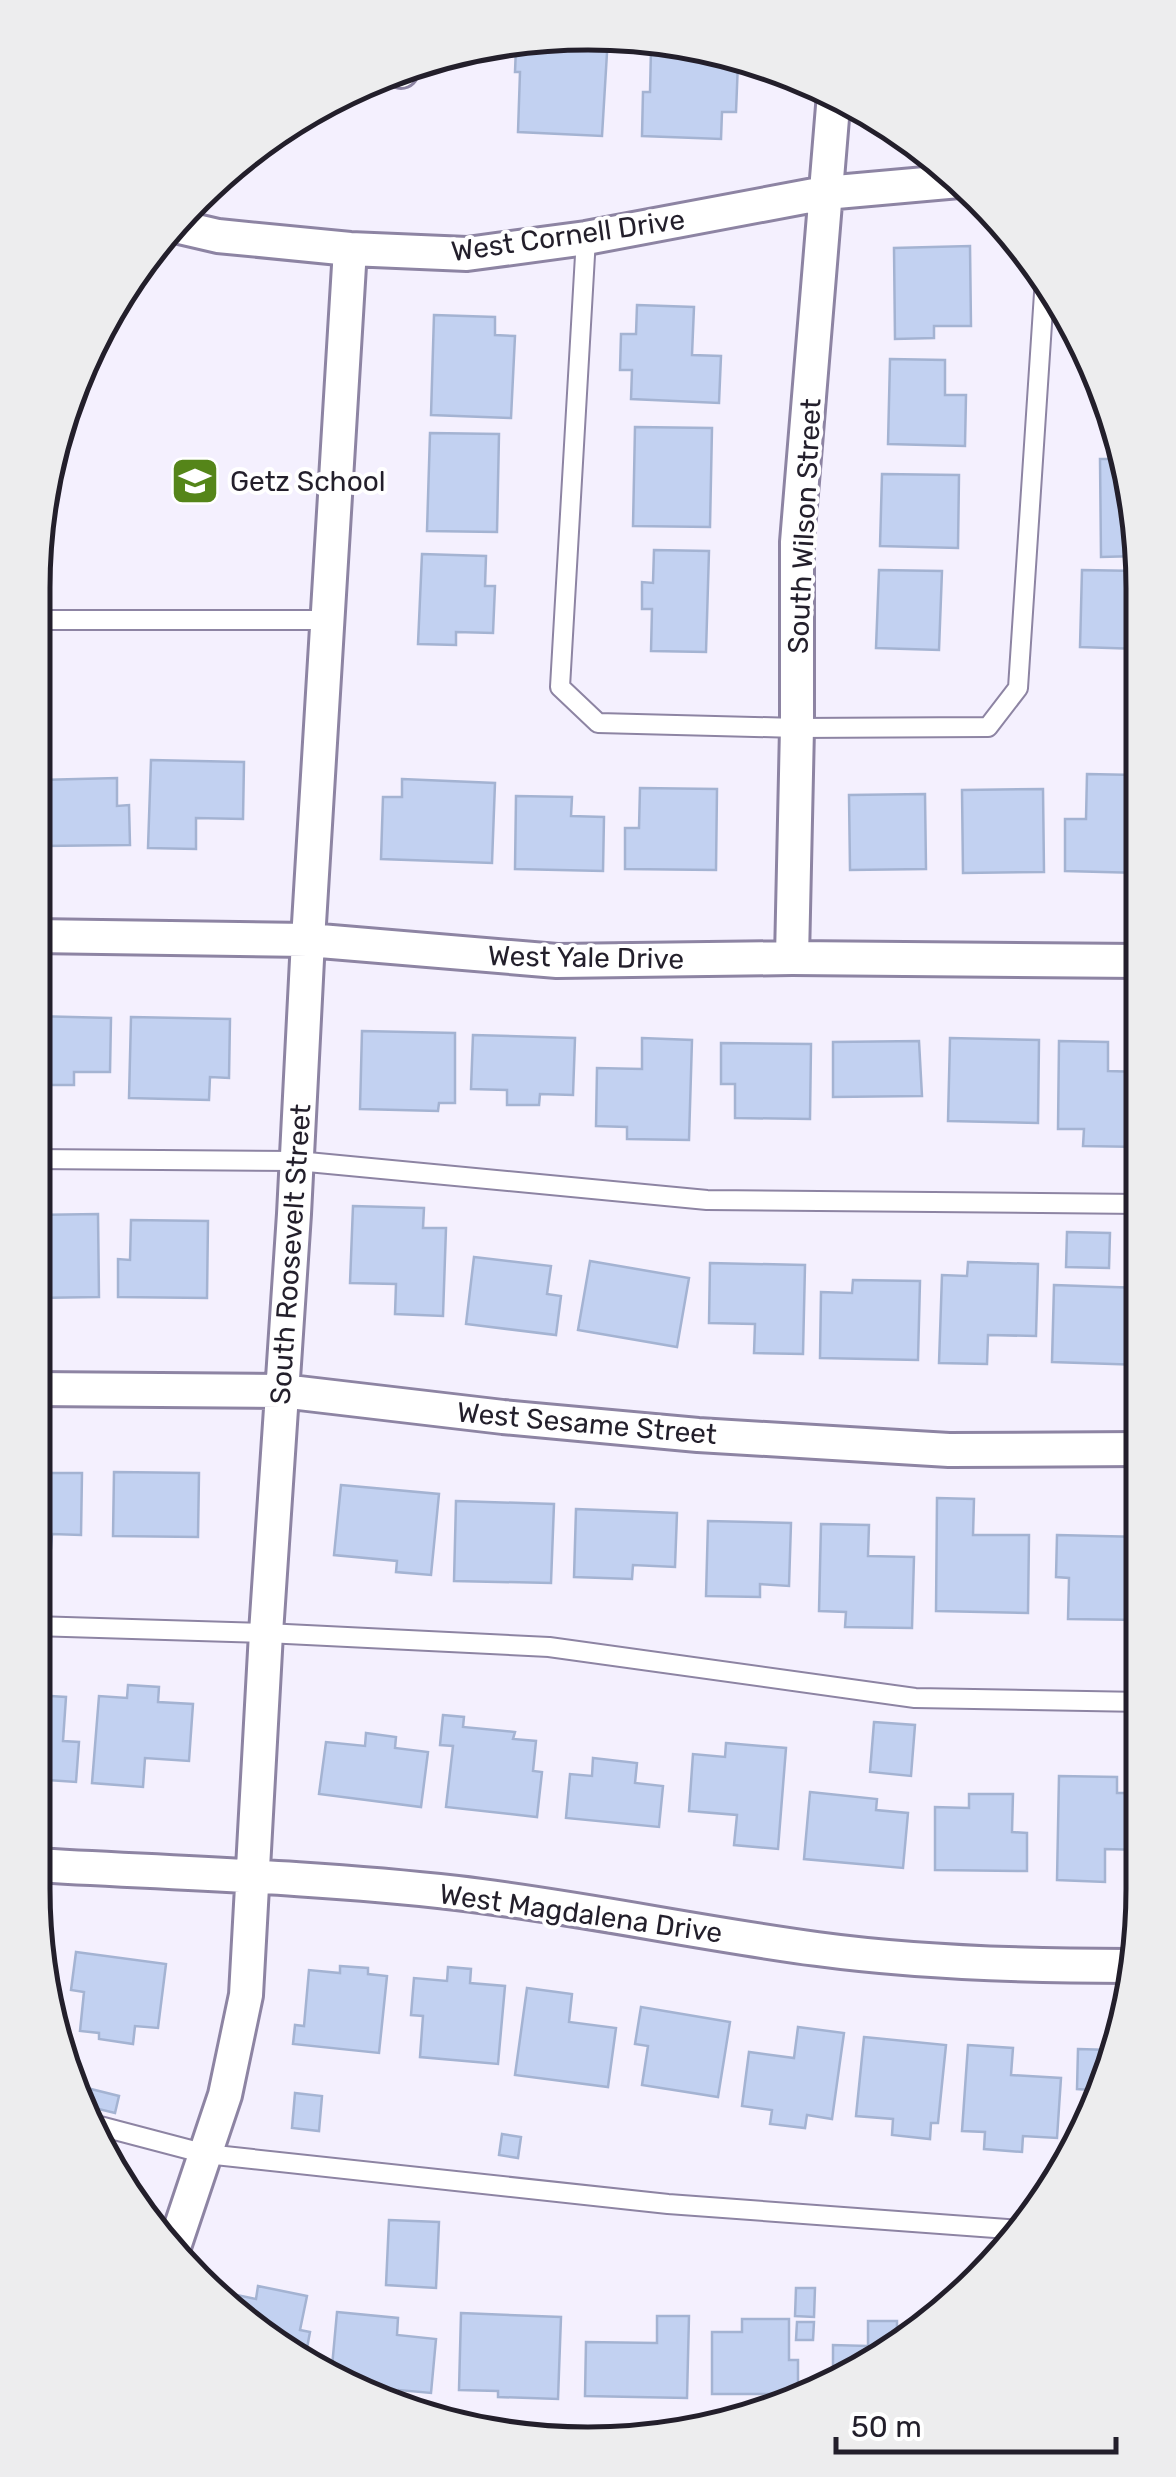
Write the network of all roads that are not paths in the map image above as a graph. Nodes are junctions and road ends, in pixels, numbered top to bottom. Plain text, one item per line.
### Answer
1 (833, 109) edge
2 (941, 182) edge
3 (826, 193) junction
4 (188, 229) edge
5 (586, 238) junction
6 (350, 249) junction
7 (1043, 302) edge
8 (50, 620) edge
9 (328, 620) junction
10 (797, 728) junction
11 (50, 936) edge
12 (308, 940) junction
13 (792, 958) junction
14 (1126, 961) edge
15 (50, 1158) edge
16 (297, 1160) junction
17 (1126, 1204) edge
18 (50, 1389) edge
19 (282, 1391) junction
20 (1126, 1449) edge
21 (50, 1627) edge
22 (266, 1633) junction
23 (1126, 1702) edge
24 (50, 1866) edge
25 (253, 1878) junction
26 (1120, 1966) edge
27 (105, 2127) edge
28 (206, 2154) junction
29 (1005, 2229) edge
30 (178, 2237) edge

1 - 3 street, South Wilson Street
2 - 3 street, West Cornell Drive
3 - 5 street, West Cornell Drive
3 - 10 street, South Wilson Street
4 - 6 street, West Cornell Drive
5 - 6 street, West Cornell Drive
5 - 10 lane
6 - 9 street, South Roosevelt Street
7 - 10 lane
8 - 9 lane
9 - 12 street, South Roosevelt Street
10 - 13 street, South Wilson Street
11 - 12 street, West Yale Drive
12 - 13 street, West Yale Drive
12 - 16 street, South Roosevelt Street
13 - 14 street, West Yale Drive
15 - 16 lane
16 - 17 lane
16 - 19 street, South Roosevelt Street
18 - 19 street, West Sesame Street
19 - 20 street, West Sesame Street
19 - 22 street, South Roosevelt Street
21 - 22 lane
22 - 23 lane
22 - 25 street, South Roosevelt Street
24 - 25 street, West Magdalena Drive
25 - 26 street, West Magdalena Drive
25 - 28 street, South Roosevelt Street
27 - 28 lane
28 - 29 lane
28 - 30 street, South Roosevelt Street

